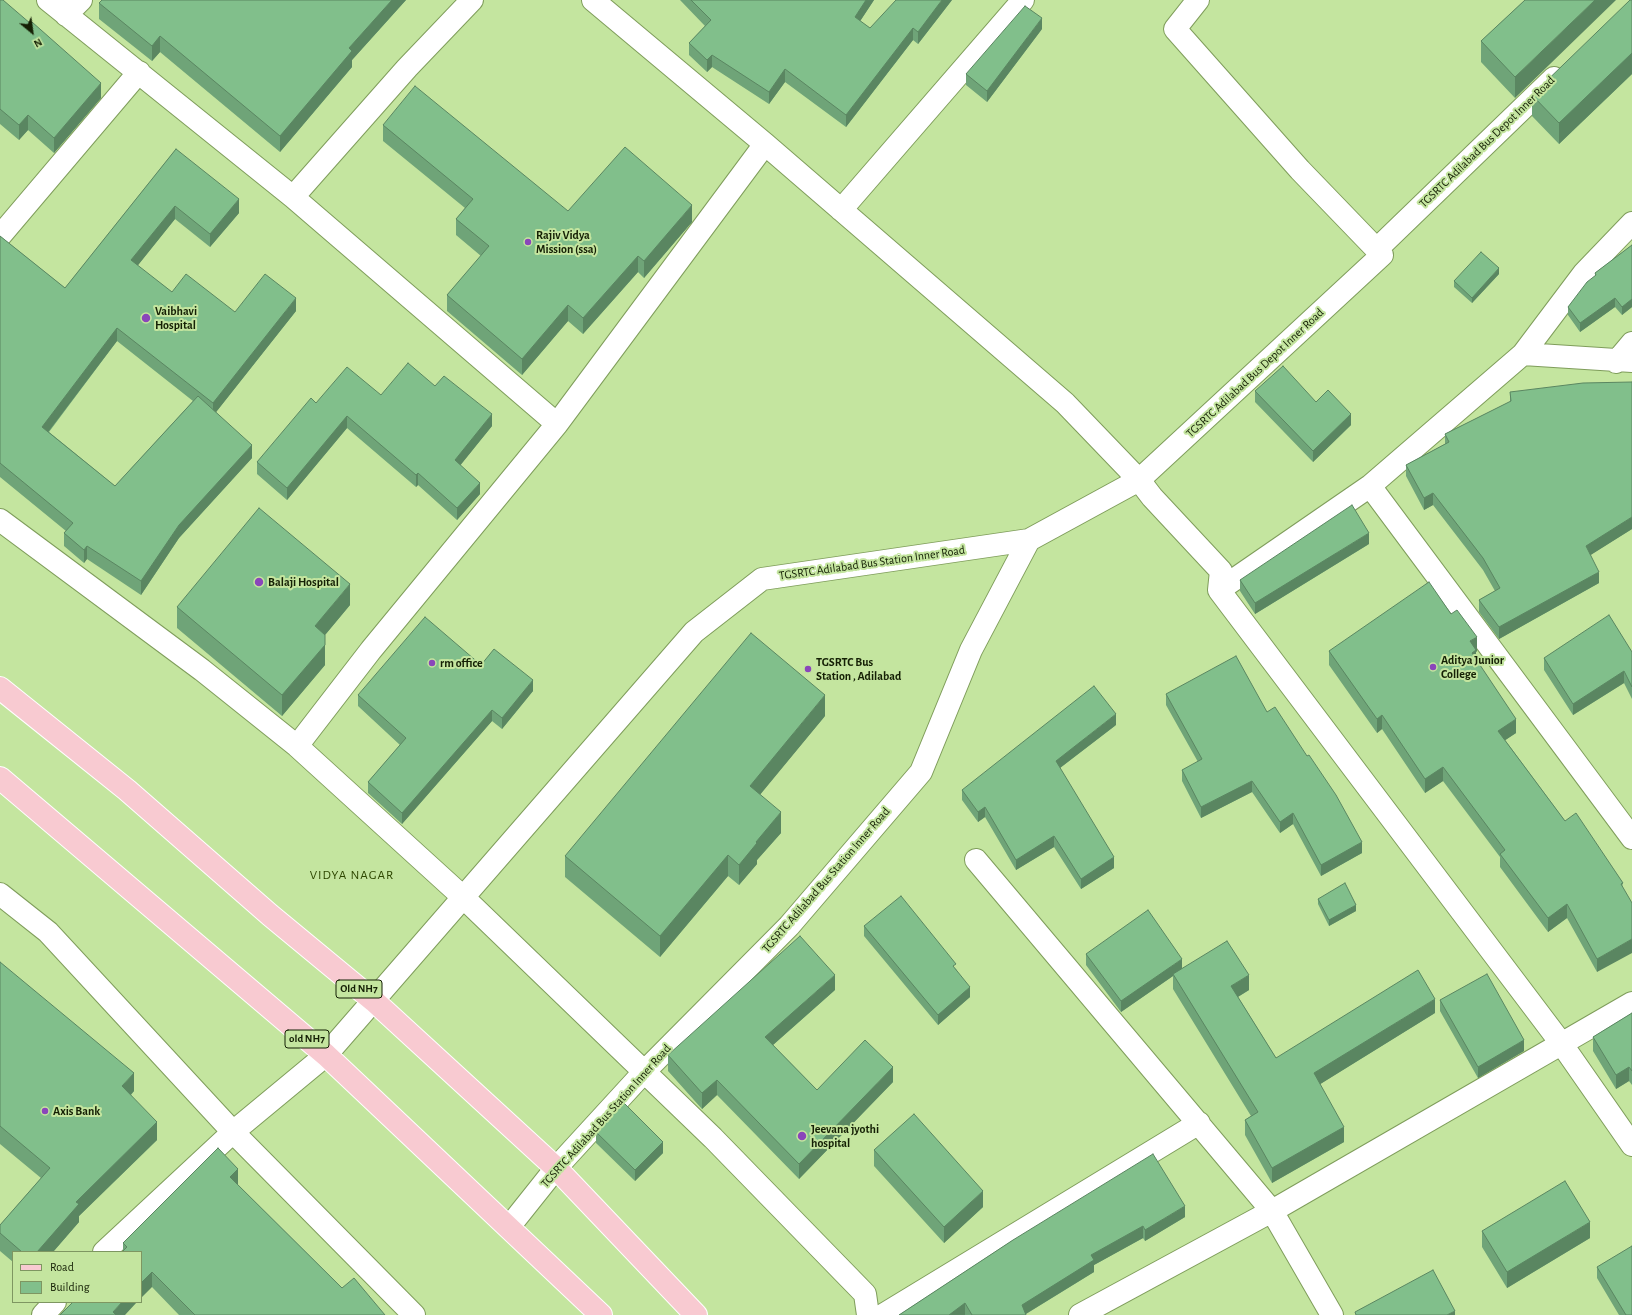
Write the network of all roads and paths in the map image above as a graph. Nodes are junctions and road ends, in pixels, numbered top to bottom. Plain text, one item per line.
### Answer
1 (48, 0) edge
2 (81, 0) edge
3 (472, 0) edge
4 (593, 0) edge
5 (1023, 0) edge
6 (1198, 0) edge
7 (66, 16) junction
8 (1570, 62) edge
9 (139, 72) junction
10 (765, 144) junction
11 (293, 197) junction
12 (841, 210) junction
13 (1632, 223) edge
14 (0, 236) edge
15 (1377, 249) junction
16 (1632, 343) edge
17 (1523, 354) junction
18 (1624, 361) edge
19 (557, 424) junction
20 (1139, 480) junction
21 (1370, 486) junction
22 (0, 520) edge
23 (1029, 540) junction
24 (1219, 590) junction
25 (0, 688) edge
26 (297, 746) junction
27 (0, 778) edge
28 (1632, 838) edge
29 (976, 860) dead end
30 (0, 894) edge
31 (464, 898) junction
32 (374, 1001) junction
33 (1632, 1004) edge
34 (1561, 1043) junction
35 (326, 1055) junction
36 (644, 1072) junction
37 (1199, 1123) junction
38 (233, 1132) junction
39 (1632, 1145) edge
40 (556, 1168) junction
41 (1272, 1211) junction
42 (509, 1227) junction
43 (105, 1251) edge
44 (54, 1303) edge
45 (43, 1315) edge
46 (414, 1315) edge
47 (601, 1315) edge
48 (696, 1315) edge
49 (868, 1315) edge
50 (883, 1315) edge
51 (1080, 1315) edge
52 (1332, 1315) edge

1 - 7 street
2 - 7 street
3 - 11 street
4 - 10 street
5 - 12 street
6 - 15 street
7 - 9 street
8 - 15 street, TGSRTC Adilabad Bus Depot Inner Road
9 - 11 street
9 - 14 street
10 - 12 street
10 - 19 street
11 - 19 street
12 - 20 street
13 - 17 street
15 - 20 street, TGSRTC Adilabad Bus Depot Inner Road
16 - 18 street
17 - 18 street
17 - 21 street
19 - 26 street
20 - 23 street, TGSRTC Adilabad Bus Station Inner Road
20 - 24 street
21 - 24 street
21 - 28 street
22 - 26 street
23 - 31 street, TGSRTC Adilabad Bus Station Inner Road
23 - 36 street, TGSRTC Adilabad Bus Station Inner Road
24 - 34 street
25 - 32 main road, Old NH7
26 - 31 street
27 - 35 main road, old NH7
29 - 37 street
30 - 38 street
31 - 32 street, TGSRTC Adilabad Bus Station Inner Road
31 - 36 street
32 - 35 street, TGSRTC Adilabad Bus Station Inner Road
32 - 40 main road, Old NH7
33 - 34 street
34 - 39 street
34 - 41 street
35 - 38 street, TGSRTC Adilabad Bus Station Inner Road
35 - 42 main road, old NH7
36 - 40 street, TGSRTC Adilabad Bus Station Inner Road
36 - 49 street
37 - 41 street
37 - 50 street
38 - 43 street, TGSRTC Adilabad Bus Station Inner Road
38 - 46 street
40 - 42 street, TGSRTC Adilabad Bus Station Inner Road
40 - 48 main road, Old NH7
41 - 51 street
41 - 52 street
42 - 47 main road, old NH7
44 - 45 street

